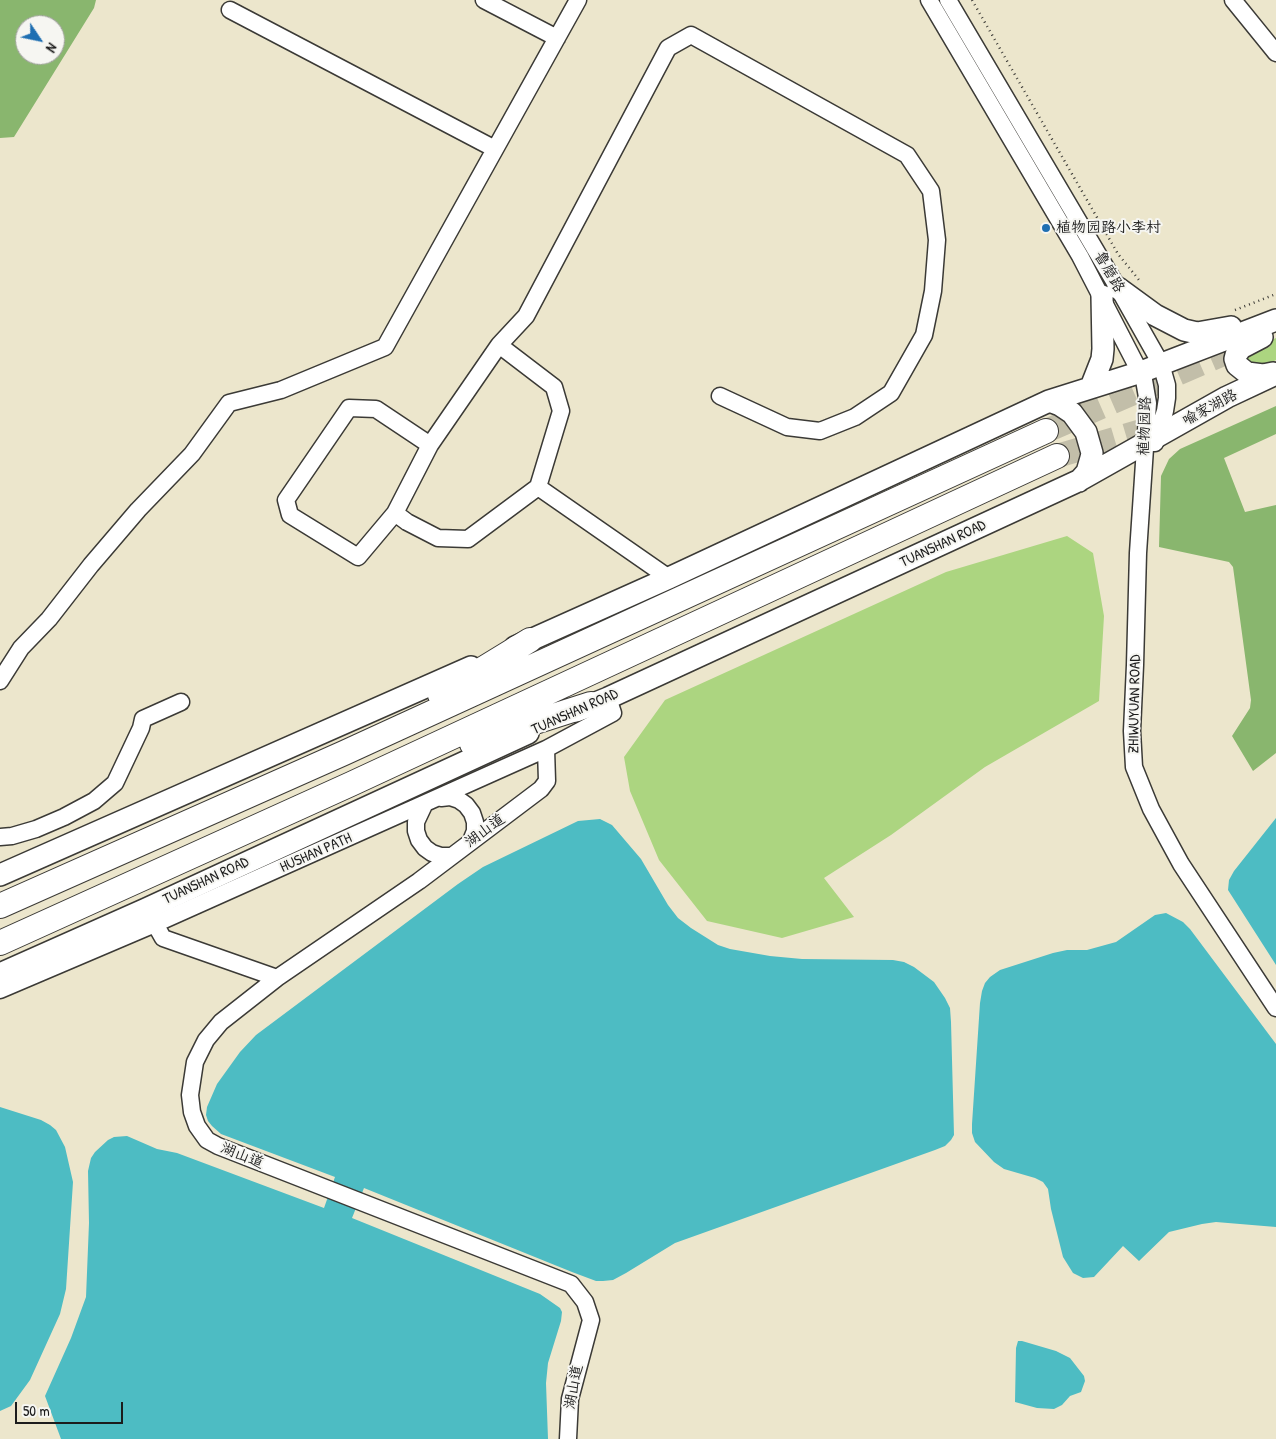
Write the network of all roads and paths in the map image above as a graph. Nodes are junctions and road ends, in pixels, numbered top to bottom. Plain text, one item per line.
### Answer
1 (484, 0) edge
2 (578, 0) edge
3 (929, 0) edge
4 (948, 0) edge
5 (972, 0) edge
6 (1233, 0) edge
7 (230, 10) dead end
8 (557, 38) junction
9 (1276, 53) edge
10 (495, 149) junction
11 (1143, 284) dead end
12 (1110, 292) junction
13 (1276, 294) edge
14 (1276, 310) edge
15 (1234, 311) dead end
16 (1276, 320) edge
17 (1276, 331) edge
18 (499, 345) junction
19 (1161, 364) junction
20 (1141, 372) junction
21 (1276, 374) edge
22 (1091, 387) junction
23 (720, 396) dead end
24 (1049, 401) junction
25 (1046, 431) tunnel mouth
26 (1151, 440) junction
27 (430, 445) junction
28 (1057, 456) tunnel mouth
29 (1143, 480) joint
30 (1078, 481) junction
31 (538, 488) junction
32 (395, 513) junction
33 (669, 578) junction
34 (530, 640) junction
35 (0, 681) edge
36 (599, 701) junction
37 (181, 702) dead end
38 (546, 749) junction
39 (344, 753) junction
40 (351, 784) junction
41 (441, 798) junction
42 (424, 805) junction
43 (0, 837) edge
44 (471, 842) junction
45 (450, 856) junction
46 (0, 875) edge
47 (0, 906) edge
48 (150, 917) junction
49 (0, 943) edge
50 (0, 974) edge
51 (277, 978) junction
52 (0, 990) edge
53 (1276, 1008) edge
54 (568, 1439) edge

1 - 8 street
2 - 8 street
3 - 12 street, 鲁磨路
4 - 12 street, 鲁磨路
5 - 11 path
6 - 9 street
7 - 10 street
8 - 10 street
10 - 35 street
12 - 14 main road
12 - 19 street, 鲁磨路
12 - 20 street, 鲁磨路
12 - 22 main road
13 - 15 path
16 - 19 main road
17 - 21 main road
18 - 23 street
18 - 27 street
18 - 31 street
19 - 20 main road
19 - 26 street, 鲁磨路
20 - 22 main road
20 - 26 street, 植物园路
21 - 26 main road, 喻家湖路
22 - 24 main road
24 - 30 main road
24 - 33 main road
25 - 39 highway
26 - 29 street, 植物园路
26 - 30 main road, TUANSHAN ROAD
27 - 32 street
27 - 32 street
28 - 40 highway, TUANSHAN ROAD
29 - 53 street, ZHIWUYUAN ROAD
30 - 36 main road, TUANSHAN ROAD
31 - 32 street
31 - 33 street
33 - 34 main road
34 - 39 highway
34 - 46 main road
36 - 38 street, HUSHAN PATH
36 - 40 highway
36 - 48 main road, TUANSHAN ROAD
37 - 43 street
38 - 41 street, HUSHAN PATH
38 - 44 street, 湖山道
39 - 47 highway
40 - 49 highway, TUANSHAN ROAD
41 - 42 street, HUSHAN PATH
41 - 44 street
42 - 45 street
42 - 48 street, HUSHAN PATH
44 - 45 street, 湖山道
45 - 51 street, 湖山道
48 - 50 main road, TUANSHAN ROAD
48 - 51 street
48 - 52 street, HUSHAN PATH
51 - 54 street, 湖山道

